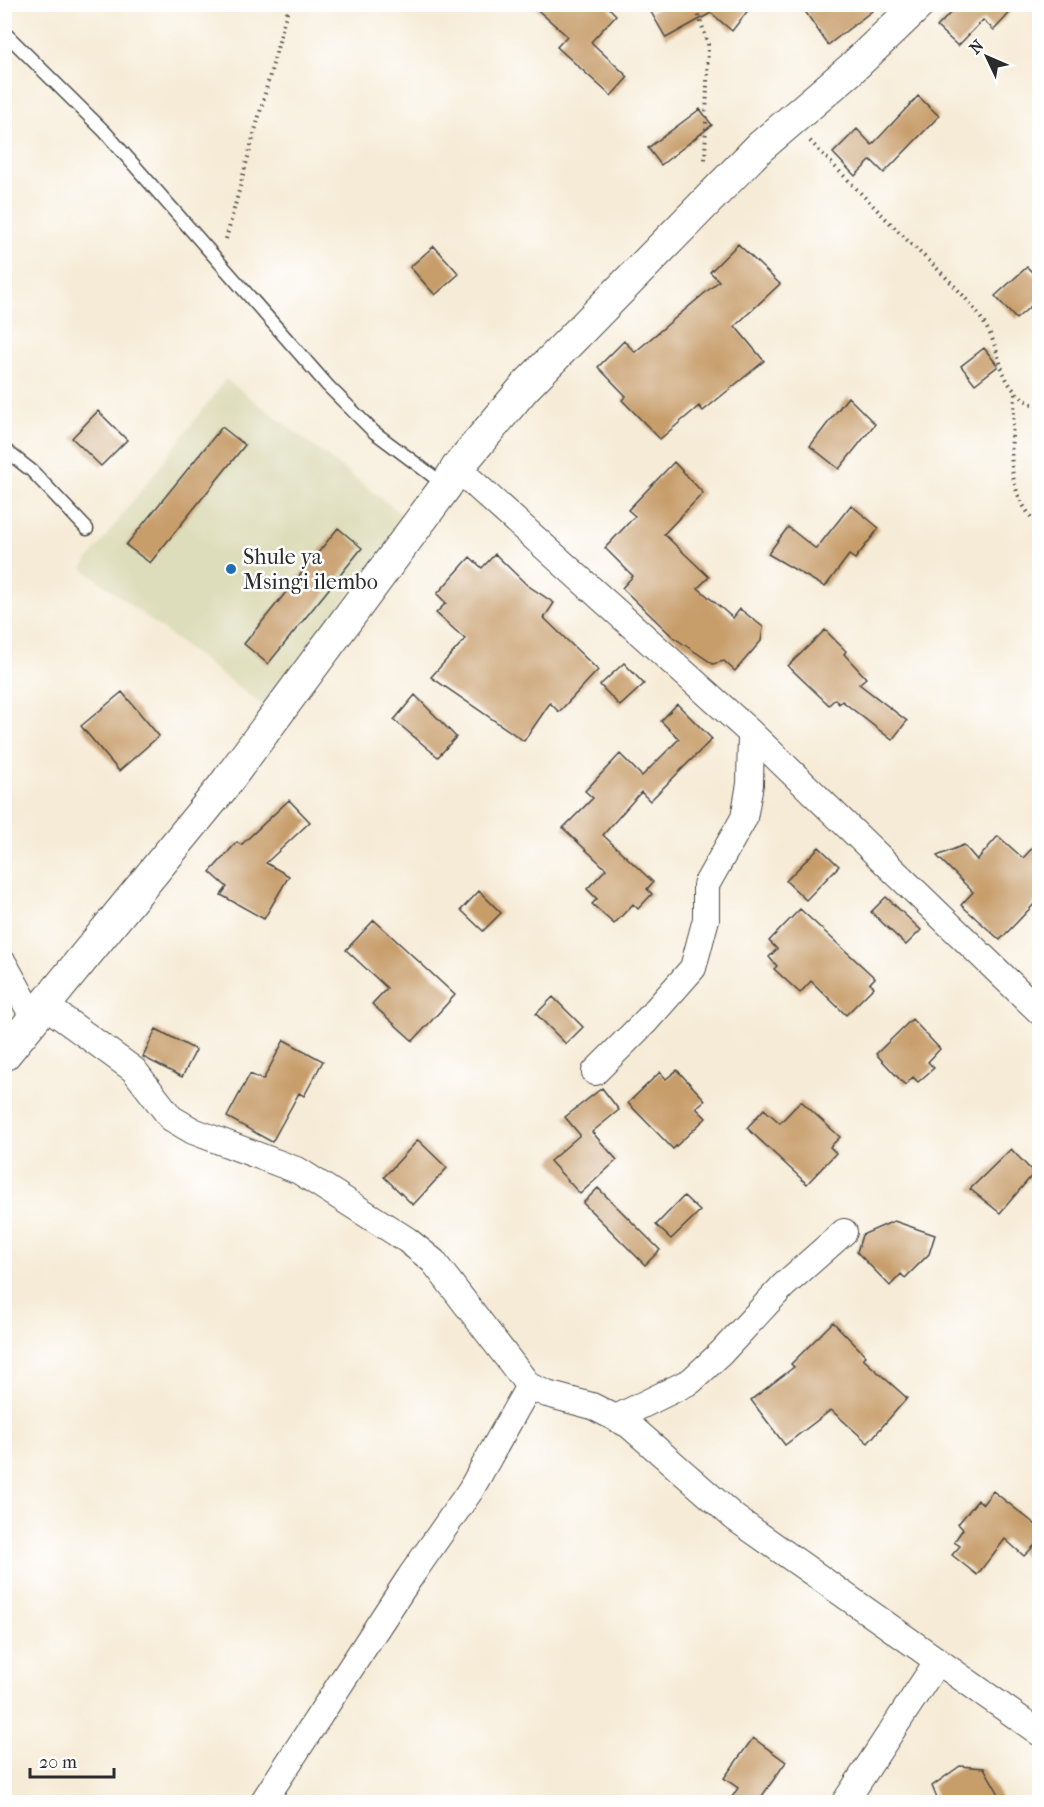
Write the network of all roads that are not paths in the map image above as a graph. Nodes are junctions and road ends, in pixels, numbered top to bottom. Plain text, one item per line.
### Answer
1 (919, 4) edge
2 (4, 32) edge
3 (4, 448) edge
4 (452, 477) junction
5 (87, 529) dead end
6 (750, 733) junction
7 (4, 964) edge
8 (1040, 1012) edge
9 (41, 1013) junction
10 (4, 1055) edge
11 (595, 1072) dead end
12 (844, 1232) dead end
13 (529, 1386) junction
14 (616, 1418) junction
15 (937, 1662) junction
16 (1040, 1733) edge
17 (263, 1803) edge
18 (845, 1803) edge

1 - 4 street
2 - 4 lane
3 - 5 lane
4 - 6 street
4 - 9 street
6 - 8 street
6 - 11 street
7 - 9 street
9 - 10 street
9 - 13 street
12 - 14 street
13 - 14 street
13 - 17 street
14 - 15 street
15 - 16 street
15 - 18 street

